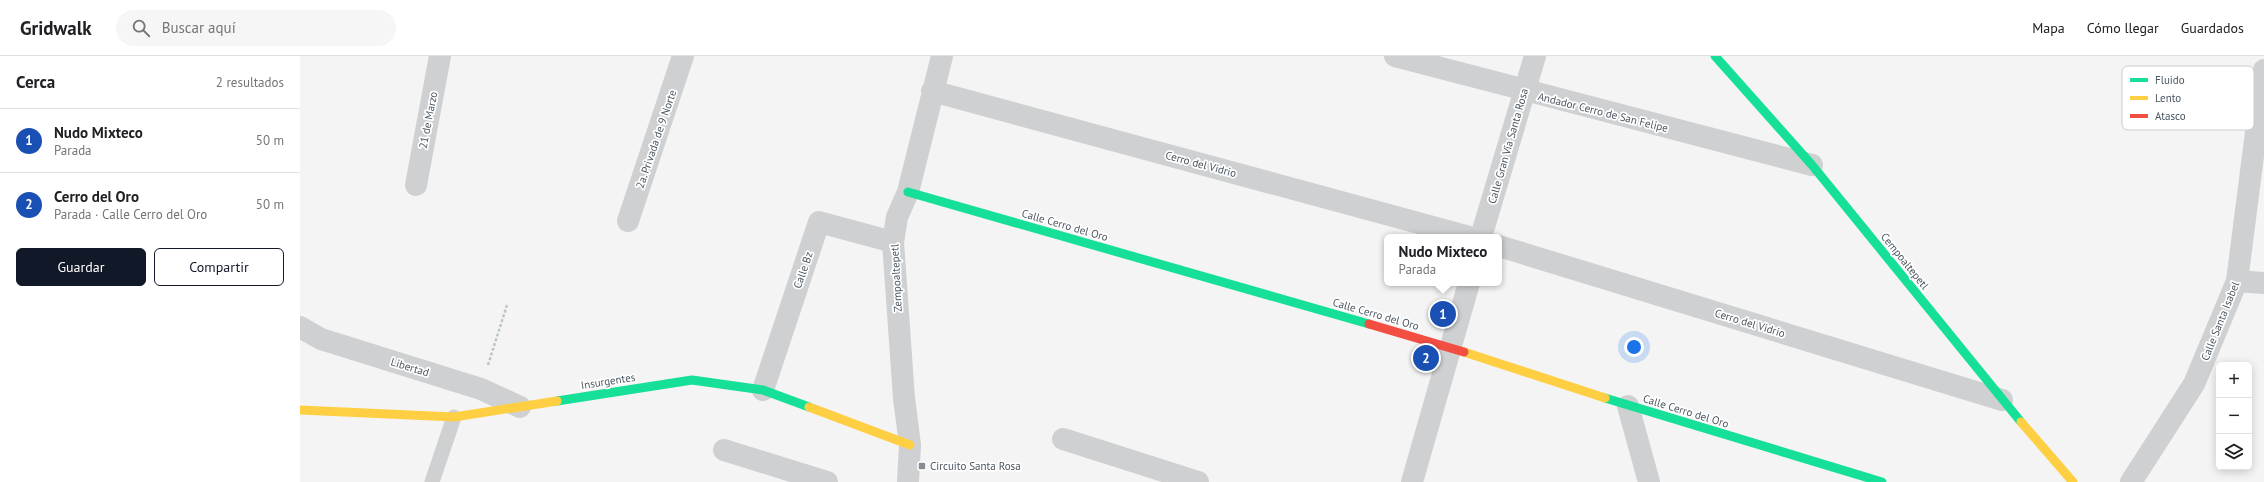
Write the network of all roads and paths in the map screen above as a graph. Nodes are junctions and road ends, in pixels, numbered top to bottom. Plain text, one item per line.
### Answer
1 (440, 56) edge
2 (683, 56) edge
3 (942, 56) edge
4 (1395, 56) edge
5 (1535, 56) edge
6 (1715, 56) edge
7 (2264, 70) edge
8 (932, 91) junction
9 (1524, 91) junction
10 (1812, 165) junction
11 (416, 185) dead end
12 (908, 192) junction
13 (628, 221) dead end
14 (1459, 234) edge
15 (1482, 234) edge
16 (893, 242) junction
17 (1502, 247) edge
18 (2237, 281) junction
19 (2264, 283) edge
20 (1468, 286) edge
21 (507, 305) dead end
22 (300, 327) edge
23 (1452, 348) junction
24 (482, 389) junction
25 (763, 390) junction
26 (2002, 400) junction
27 (1628, 406) junction
28 (520, 407) junction
29 (300, 410) edge
30 (454, 417) junction
31 (1063, 439) dead end
32 (910, 445) junction
33 (724, 450) dead end
34 (1845, 476) edge
35 (432, 482) edge
36 (827, 482) edge
37 (908, 482) edge
38 (1198, 482) edge
39 (1412, 482) edge
40 (1649, 482) edge
41 (1882, 482) edge
42 (2073, 482) edge
43 (2131, 482) edge

1 - 11 street, 21 de Marzo
2 - 13 street, 2a. Privada de 9 Norte
3 - 8 street, Zempoaltepetl
4 - 9 street, Andador Cerro de San Felipe
5 - 9 street, Calle Gran Vía Santa Rosa
6 - 10 street, Cempoaltepetl
7 - 18 street, Calle Santa Isabel
8 - 12 street, Zempoaltepetl
8 - 14 street, Cerro del Vidrio
9 - 10 street, Andador Cerro de San Felipe
9 - 15 street, Calle Gran Vía Santa Rosa
10 - 26 street, Cempoaltepetl
12 - 16 street, Zempoaltepetl
12 - 23 street, Calle Cerro del Oro
16 - 25 street, Calle Bz
16 - 32 street, Zempoaltepetl
17 - 26 street, Cerro del Vidrio
18 - 19 street
18 - 43 street, Calle Santa Isabel
20 - 23 street
21 - 24 path
22 - 24 street, Libertad
23 - 27 street, Calle Cerro del Oro
23 - 39 street
24 - 28 street, Libertad
25 - 28 street, Insurgentes
25 - 32 street, Insurgentes
26 - 42 street, Cempoaltepetl
27 - 34 street, Calle Cerro del Oro
27 - 40 street
28 - 30 street, Insurgentes
29 - 30 street, Insurgentes
30 - 35 lane
31 - 38 street
32 - 37 street, Zempoaltepetl
33 - 36 street
34 - 41 street, Calle Cerro del Oro

